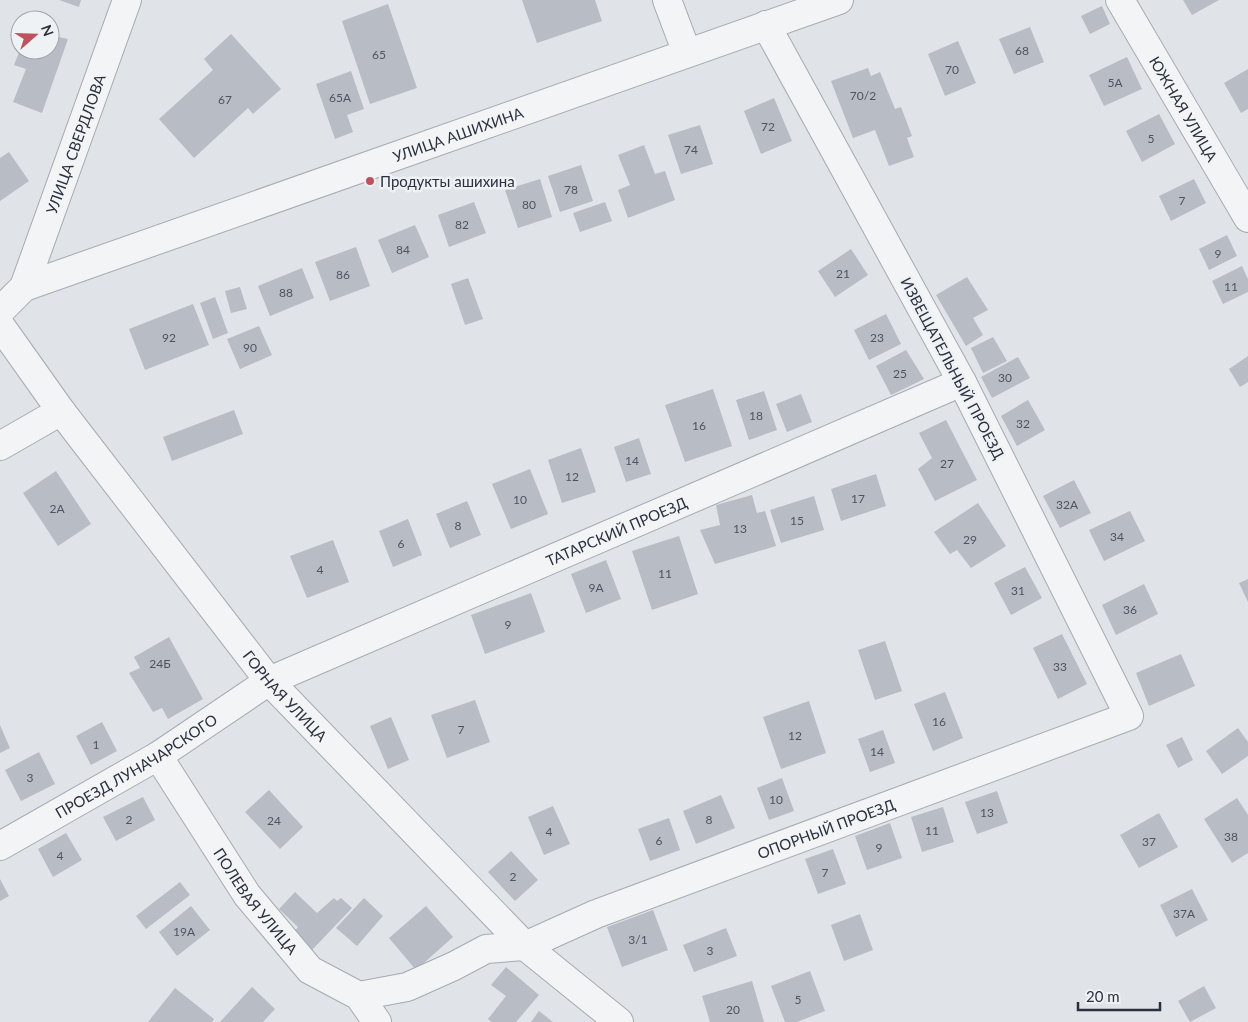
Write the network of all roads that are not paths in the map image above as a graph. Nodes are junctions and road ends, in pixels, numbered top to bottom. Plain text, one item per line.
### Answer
1 (127, 0) edge
2 (668, 0) edge
3 (839, 0) edge
4 (1120, 0) edge
5 (766, 25) junction
6 (687, 53) junction
7 (1248, 218) edge
8 (24, 287) junction
9 (0, 311) edge
10 (0, 326) edge
11 (962, 382) junction
12 (61, 411) junction
13 (0, 446) edge
14 (269, 681) junction
15 (1129, 716) joint
16 (158, 756) junction
17 (0, 846) edge
18 (525, 946) junction
19 (358, 996) junction
20 (377, 1022) edge
21 (619, 1022) edge

1 - 8 street, УЛИЦА СВЕРДЛОВА
2 - 6 street
3 - 5 street, УЛИЦА АШИХИНА
4 - 7 street, ЮЖНАЯ УЛИЦА
5 - 6 street, УЛИЦА АШИХИНА
5 - 11 street, ИЗВЕЩАТЕЛЬНЫЙ ПРОЕЗД
6 - 8 street, УЛИЦА АШИХИНА
8 - 9 street, УЛИЦА АШИХИНА
10 - 12 street, ГОРНАЯ УЛИЦА
11 - 14 street, ТАТАРСКИЙ ПРОЕЗД
11 - 15 street, ИЗВЕЩАТЕЛЬНЫЙ ПРОЕЗД
12 - 13 street
12 - 14 street, ГОРНАЯ УЛИЦА
14 - 16 street, ПРОЕЗД ЛУНАЧАРСКОГО
14 - 18 street, ГОРНАЯ УЛИЦА
15 - 18 street, ОПОРНЫЙ ПРОЕЗД
16 - 17 street, ПРОЕЗД ЛУНАЧАРСКОГО
16 - 19 street, ПОЛЕВАЯ УЛИЦА
18 - 19 street
18 - 21 street, ГОРНАЯ УЛИЦА
19 - 20 street, ПОЛЕВАЯ УЛИЦА

